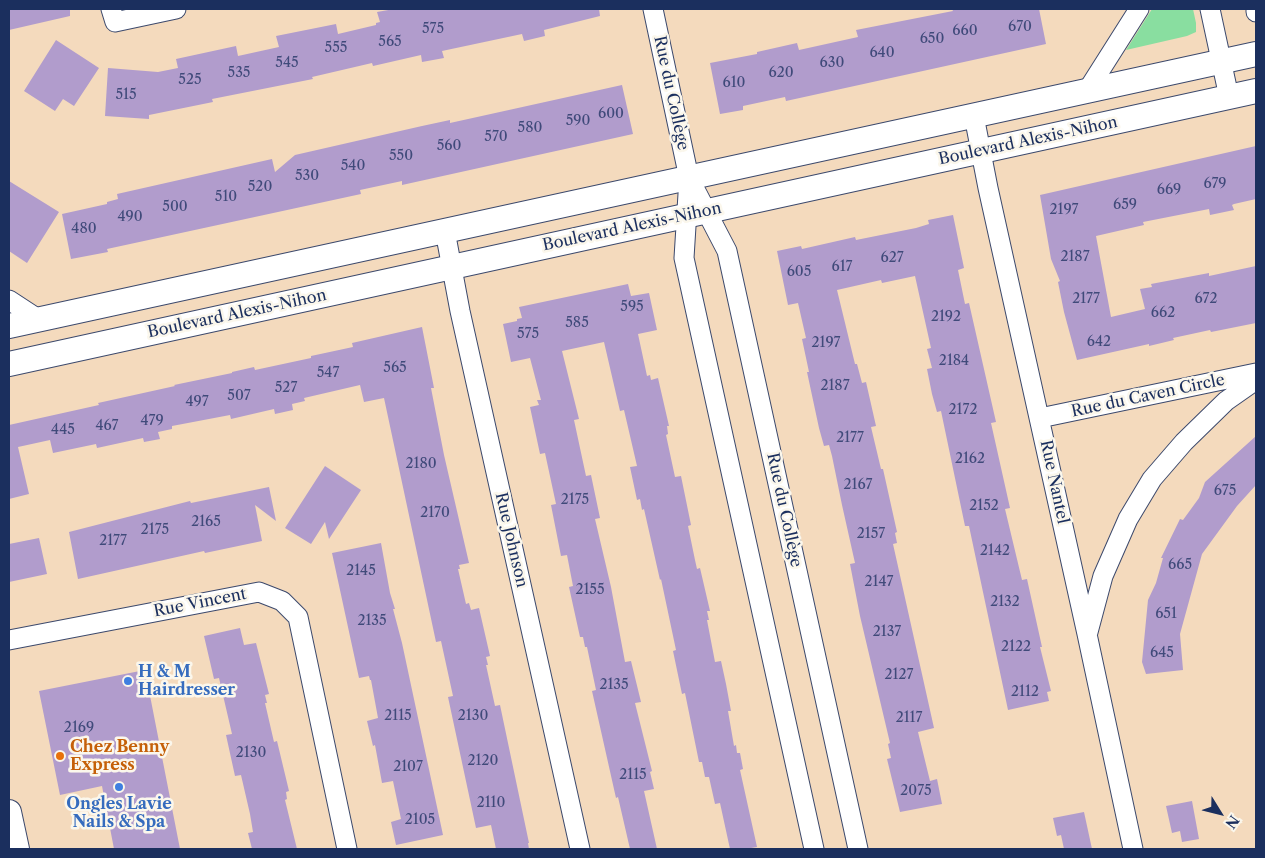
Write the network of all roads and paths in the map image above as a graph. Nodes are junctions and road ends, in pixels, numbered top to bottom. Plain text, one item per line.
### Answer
1 (176, 9) edge
2 (653, 9) edge
3 (1139, 9) edge
4 (1210, 9) edge
5 (113, 15) edge
6 (1256, 54) edge
7 (1222, 61) junction
8 (1087, 91) junction
9 (1256, 91) edge
10 (1229, 97) junction
11 (974, 116) junction
12 (981, 151) junction
13 (689, 178) junction
14 (696, 213) junction
15 (445, 231) junction
16 (452, 267) junction
17 (9, 300) edge
18 (38, 319) junction
19 (9, 326) edge
20 (9, 364) edge
21 (1256, 373) edge
22 (1256, 380) edge
23 (1040, 418) junction
24 (1087, 634) junction
25 (9, 640) edge
26 (9, 812) edge
27 (17, 849) edge
28 (347, 849) edge
29 (580, 849) edge
30 (814, 849) edge
31 (858, 849) edge
32 (1133, 849) edge

1 - 5 street
2 - 13 street, Rue du Collège
3 - 8 street
4 - 7 street
6 - 7 street
7 - 8 street
7 - 10 street
8 - 11 street
9 - 10 street, Boulevard Alexis-Nihon
10 - 12 street, Boulevard Alexis-Nihon
11 - 12 street, Rue Nantel
11 - 13 street
12 - 14 street, Boulevard Alexis-Nihon
12 - 23 street, Rue Nantel
13 - 14 street, Rue du Collège
13 - 15 street
14 - 16 street, Boulevard Alexis-Nihon
14 - 30 street
14 - 31 street, Rue du Collège
15 - 16 street, Rue Johnson
15 - 18 street
16 - 20 street, Boulevard Alexis-Nihon
16 - 29 street, Rue Johnson
17 - 18 street
18 - 19 street
21 - 23 street, Rue du Caven Circle
22 - 24 street, Rue du Caven Circle
23 - 24 street, Rue Nantel
24 - 32 street, Rue Nantel
25 - 28 street, Rue Vincent
26 - 27 street

